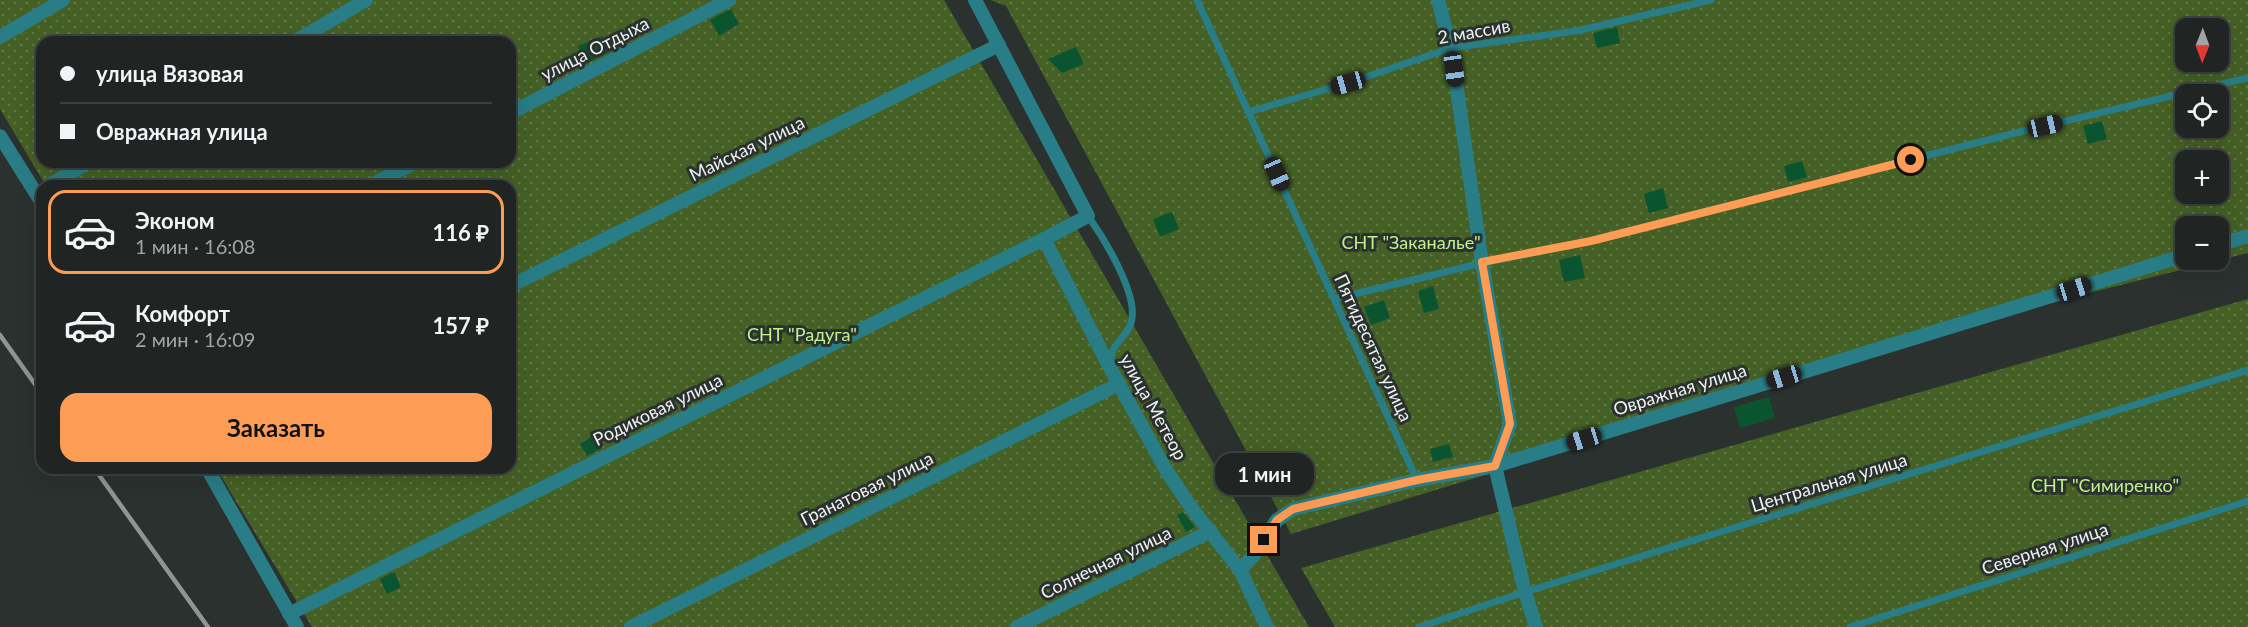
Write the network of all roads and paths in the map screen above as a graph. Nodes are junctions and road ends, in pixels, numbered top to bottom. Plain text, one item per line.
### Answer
1 (63, 0) edge
2 (366, 0) edge
3 (729, 0) edge
4 (975, 0) edge
5 (1197, 0) edge
6 (1438, 0) edge
7 (1711, 0) edge
8 (304, 36) edge
9 (0, 37) edge
10 (999, 45) junction
11 (1451, 48) junction
12 (2248, 78) edge
13 (516, 110) edge
14 (1248, 112) junction
15 (0, 136) edge
16 (79, 168) edge
17 (404, 168) edge
18 (58, 180) edge
19 (381, 180) edge
20 (36, 189) edge
21 (1088, 216) junction
22 (2248, 236) edge
23 (1044, 239) junction
24 (2229, 242) edge
25 (2175, 258) edge
26 (1482, 262) junction
27 (516, 283) edge
28 (1334, 299) junction
29 (1109, 366) junction
30 (2248, 370) edge
31 (1119, 384) junction
32 (1495, 466) junction
33 (210, 474) edge
34 (1417, 480) junction
35 (2248, 501) edge
36 (1211, 531) junction
37 (1240, 570) junction
38 (1525, 592) junction
39 (289, 614) junction
40 (297, 627) edge
41 (631, 627) edge
42 (1017, 627) edge
43 (1267, 627) edge
44 (1419, 627) edge
45 (1536, 627) edge
46 (1850, 627) edge

1 - 9 street
2 - 8 street
3 - 13 street, улица Отдыха
4 - 10 street
5 - 14 lane, Пятидесятая улица
6 - 11 street
7 - 11 lane, 2 массив
10 - 21 street
10 - 27 street, Майская улица
11 - 14 lane, 2 массив
11 - 26 street
12 - 26 lane
14 - 28 lane, Пятидесятая улица
15 - 20 street
16 - 18 street
17 - 19 street
21 - 23 street
21 - 29 lane
22 - 24 street
23 - 29 street, улица Метеор
23 - 39 street, Родиковая улица
25 - 32 street, Овражная улица
26 - 28 lane
26 - 32 street
28 - 34 lane, Пятидесятая улица
29 - 31 street, улица Метеор
30 - 38 lane, Центральная улица
31 - 36 street, улица Метеор
31 - 41 street, Гранатовая улица
32 - 34 street, Овражная улица
32 - 38 street
33 - 39 street
34 - 37 street, Овражная улица
35 - 46 lane, Северная улица
36 - 37 street, улица Метеор
36 - 42 street, Солнечная улица
37 - 43 street, улица Метеор
38 - 44 lane, Центральная улица
38 - 45 street
39 - 40 street

